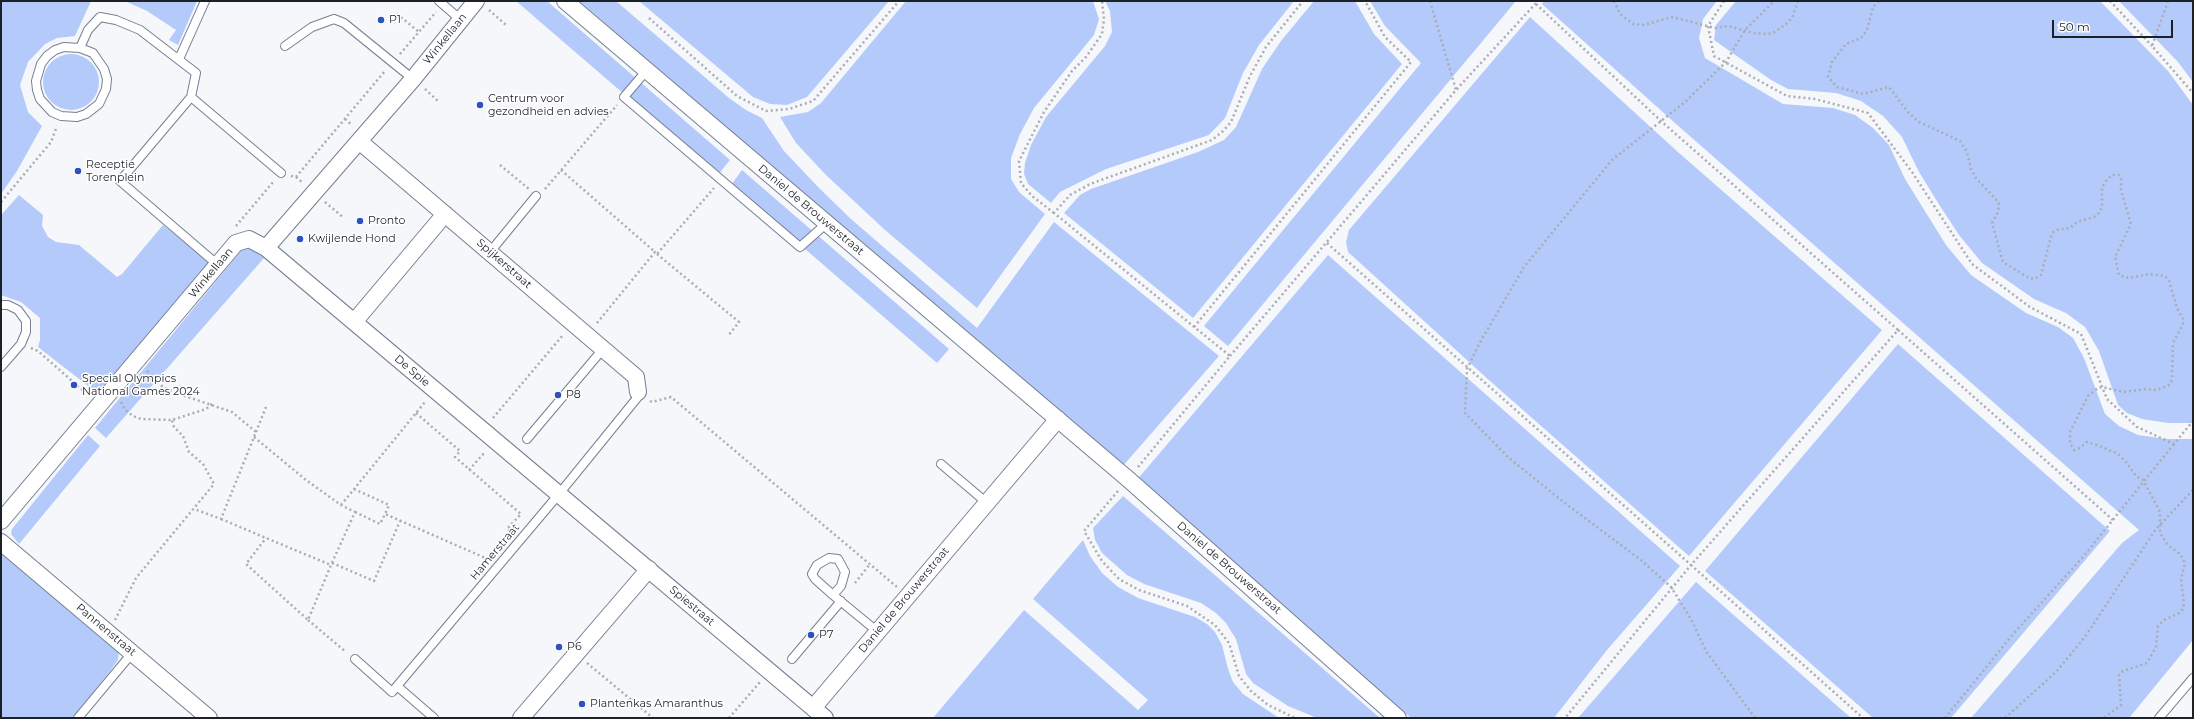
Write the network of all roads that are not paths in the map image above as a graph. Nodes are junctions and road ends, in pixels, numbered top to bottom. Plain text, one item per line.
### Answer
1 (205, 1) edge
2 (439, 1) edge
3 (565, 1) edge
4 (480, 3) edge
5 (461, 20) junction
6 (285, 46) dead end
7 (80, 48) junction
8 (179, 59) junction
9 (647, 70) junction
10 (413, 79) junction
11 (191, 96) junction
12 (359, 141) junction
13 (281, 173) dead end
14 (536, 196) road end
15 (445, 214) junction
16 (827, 223) junction
17 (266, 248) junction
18 (490, 252) junction
19 (218, 265) junction
20 (1, 305) edge
21 (354, 322) junction
22 (603, 349) junction
23 (1, 367) edge
24 (638, 392) joint
25 (1058, 419) junction
26 (527, 439) dead end
27 (941, 464) dead end
28 (559, 494) junction
29 (987, 503) junction
30 (1, 521) edge
31 (1, 542) edge
32 (649, 570) junction
33 (833, 595) junction
34 (841, 601) junction
35 (878, 632) junction
36 (133, 652) junction
37 (355, 659) road end
38 (792, 659) dead end
39 (2193, 678) edge
40 (397, 686) junction
41 (819, 713) edge
42 (78, 718) edge
43 (209, 718) edge
44 (434, 718) edge
45 (521, 718) edge
46 (1398, 718) edge
47 (2158, 718) edge

1 - 8 lane
2 - 5 lane
3 - 9 street, Daniel de Brouwerstraat
4 - 5 street, Winkellaan
5 - 10 street, Winkellaan
6 - 10 lane
7 - 7 lane
7 - 8 lane
8 - 11 lane
9 - 16 street, Daniel de Brouwerstraat
9 - 16 lane
10 - 12 street, Winkellaan
11 - 13 lane
11 - 19 lane
12 - 15 street, Spijkerstraat
12 - 17 street, Winkellaan
14 - 18 lane
15 - 18 street, Spijkerstraat
15 - 21 street
16 - 25 street, Daniel de Brouwerstraat
17 - 19 street, Winkellaan
17 - 21 street, De Spie
18 - 22 street, Spijkerstraat
19 - 30 street, Winkellaan
20 - 23 lane
21 - 28 street, De Spie
22 - 24 street, Spijkerstraat
22 - 26 lane
24 - 28 lane, Hamerstraat
25 - 29 street, Daniel de Brouwerstraat
25 - 46 street, Daniel de Brouwerstraat
27 - 29 lane
28 - 32 street, Spiestraat
28 - 40 lane, Hamerstraat
29 - 35 street, Daniel de Brouwerstraat
31 - 36 street, Pannenstraat
32 - 41 street, Spiestraat
32 - 45 street
33 - 33 lane
33 - 34 lane
34 - 35 lane
34 - 38 lane
35 - 41 street, Daniel de Brouwerstraat
36 - 42 lane
36 - 43 street, Pannenstraat
37 - 40 lane
39 - 47 lane
40 - 44 lane

